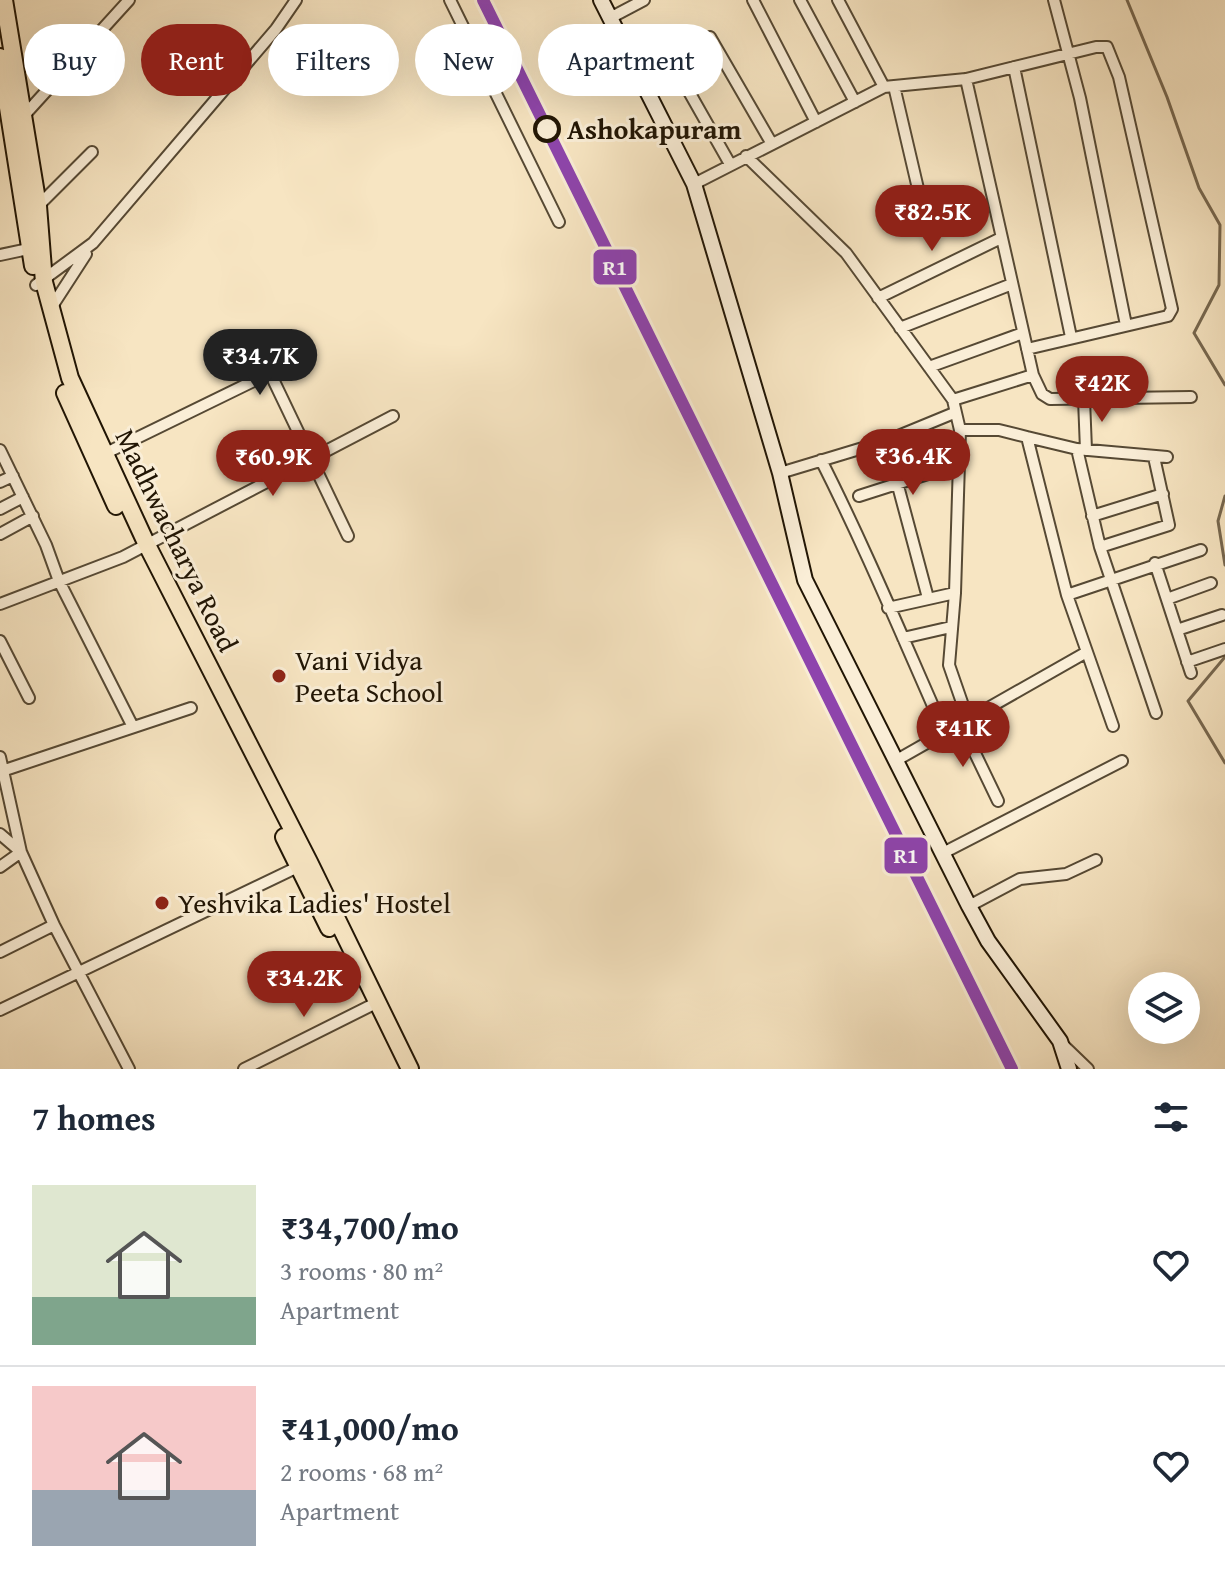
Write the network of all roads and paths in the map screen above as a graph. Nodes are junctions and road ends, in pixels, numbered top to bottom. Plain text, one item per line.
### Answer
1 (4, 0) edge
2 (129, 0) edge
3 (296, 0) edge
4 (450, 0) edge
5 (601, 0) edge
6 (644, 0) edge
7 (753, 0) edge
8 (800, 0) edge
9 (838, 0) edge
10 (1054, 0) edge
11 (610, 18) junction
12 (1068, 54) junction
13 (0, 57) edge
14 (723, 59) edge
15 (1014, 67) junction
16 (966, 79) junction
17 (889, 87) junction
18 (691, 96) edge
19 (855, 102) junction
20 (10, 116) edge
21 (816, 122) junction
22 (772, 144) junction
23 (92, 152) dead end
24 (746, 156) junction
25 (730, 164) junction
26 (694, 184) junction
27 (38, 206) junction
28 (923, 210) dead end
29 (559, 222) dead end
30 (1001, 238) junction
31 (93, 243) junction
32 (36, 247) junction
33 (0, 255) edge
34 (40, 284) junction
35 (1012, 284) junction
36 (878, 298) junction
37 (51, 308) junction
38 (1126, 325) junction
39 (900, 328) junction
40 (1023, 333) junction
41 (1071, 337) junction
42 (1027, 349) junction
43 (929, 367) junction
44 (1033, 375) junction
45 (1191, 397) dead end
46 (1084, 399) junction
47 (953, 400) junction
48 (954, 413) junction
49 (393, 416) dead end
50 (960, 430) junction
51 (1027, 437) junction
52 (886, 441) junction
53 (0, 450) edge
54 (1082, 450) junction
55 (104, 454) junction
56 (1154, 457) junction
57 (1167, 457) dead end
58 (309, 459) junction
59 (821, 460) junction
60 (956, 465) junction
61 (780, 473) junction
62 (13, 476) junction
63 (0, 482) edge
64 (898, 484) junction
65 (1163, 494) junction
66 (859, 496) dead end
67 (23, 497) junction
68 (0, 509) edge
69 (33, 516) junction
70 (1092, 516) junction
71 (0, 534) edge
72 (348, 536) dead end
73 (142, 547) junction
74 (1100, 547) junction
75 (1201, 550) dead end
76 (1155, 563) junction
77 (1111, 578) junction
78 (59, 581) junction
79 (1211, 583) dead end
80 (955, 593) junction
81 (1067, 595) junction
82 (928, 598) junction
83 (1167, 599) junction
84 (0, 604) edge
85 (888, 608) junction
86 (1222, 615) dead end
87 (951, 627) junction
88 (1177, 630) junction
89 (903, 638) junction
90 (0, 641) edge
91 (1225, 649) edge
92 (1085, 653) junction
93 (29, 698) dead end
94 (191, 708) dead end
95 (1156, 713) dead end
96 (963, 719) junction
97 (1113, 726) dead end
98 (133, 727) junction
99 (944, 731) junction
100 (0, 757) edge
101 (895, 761) junction
102 (1122, 761) dead end
103 (5, 770) junction
104 (998, 801) dead end
105 (0, 834) edge
106 (21, 852) junction
107 (943, 853) junction
108 (1096, 860) dead end
109 (304, 864) junction
110 (0, 867) edge
111 (969, 906) junction
112 (54, 925) junction
113 (0, 952) edge
114 (78, 971) junction
115 (372, 1003) junction
116 (0, 1010) edge
117 (1060, 1041) junction
118 (129, 1069) edge
119 (244, 1069) edge
120 (399, 1069) edge
121 (410, 1069) edge
122 (1069, 1069) edge
123 (1088, 1069) edge

1 - 20 main road, Madhwacharya Road
2 - 20 street
3 - 31 street
4 - 29 street
5 - 11 street
6 - 11 street
7 - 21 street
8 - 19 street
9 - 17 street
10 - 12 street
11 - 26 street
12 - 15 street
12 - 38 street
12 - 38 street
13 - 20 main road, Madhwacharya Road
14 - 22 street
15 - 16 street
15 - 41 street
16 - 17 street
16 - 30 street
17 - 19 street
17 - 28 street
18 - 25 street
19 - 21 street
20 - 27 main road, Madhwacharya Road
20 - 32 main road, Madhwacharya Road
21 - 22 street
22 - 24 street
23 - 27 street
24 - 25 street
24 - 36 street
25 - 26 street
26 - 61 street
27 - 32 main road, Madhwacharya Road
30 - 35 street
30 - 36 street
31 - 34 street
31 - 37 street
32 - 33 street
32 - 34 main road, Madhwacharya Road
34 - 37 main road, Madhwacharya Road
34 - 73 main road, Madhwacharya Road
35 - 39 street
35 - 40 street
36 - 39 street
37 - 55 main road, Madhwacharya Road
38 - 41 street
39 - 43 street
40 - 42 street
40 - 43 street
41 - 42 street
42 - 44 street
43 - 47 street
44 - 46 street
44 - 47 street
45 - 46 street
46 - 54 street
47 - 48 street
48 - 50 street
48 - 52 street
49 - 58 street
50 - 51 street
50 - 60 street
51 - 54 street
51 - 81 street
52 - 59 street
52 - 64 street
53 - 62 street
54 - 56 street
54 - 70 street
55 - 58 street
55 - 73 main road, Madhwacharya Road
56 - 57 street
56 - 65 street
58 - 72 street
58 - 73 street
59 - 61 street
59 - 85 street
60 - 64 street
60 - 80 street
61 - 101 street
62 - 63 street
62 - 67 street
64 - 66 street
64 - 82 street
65 - 70 street
65 - 74 street
67 - 68 street
67 - 69 street
69 - 71 street
69 - 78 street
70 - 74 street
73 - 78 street
73 - 109 main road, Madhwacharya Road
74 - 77 street
75 - 76 street
76 - 77 street
76 - 83 street
77 - 81 street
77 - 95 street
78 - 84 street
78 - 98 street
79 - 83 street
80 - 82 street
80 - 87 street
81 - 92 street
82 - 85 street
83 - 88 street
85 - 89 street
86 - 88 street
87 - 89 street
87 - 96 street
88 - 91 street
89 - 99 street
90 - 93 street
92 - 96 street
92 - 97 street
94 - 98 street
96 - 99 street
96 - 104 street
98 - 103 street
99 - 101 street
100 - 103 street
101 - 107 street
102 - 107 street
103 - 106 street
105 - 106 street
106 - 110 street
106 - 112 street
107 - 111 street
108 - 111 street
109 - 114 street
109 - 115 main road, Madhwacharya Road
111 - 117 street
112 - 113 street
112 - 114 street
114 - 116 street
114 - 118 street
115 - 119 street
115 - 120 main road, Madhwacharya Road
115 - 121 main road, Madhwacharya Road
117 - 122 street
117 - 123 street

